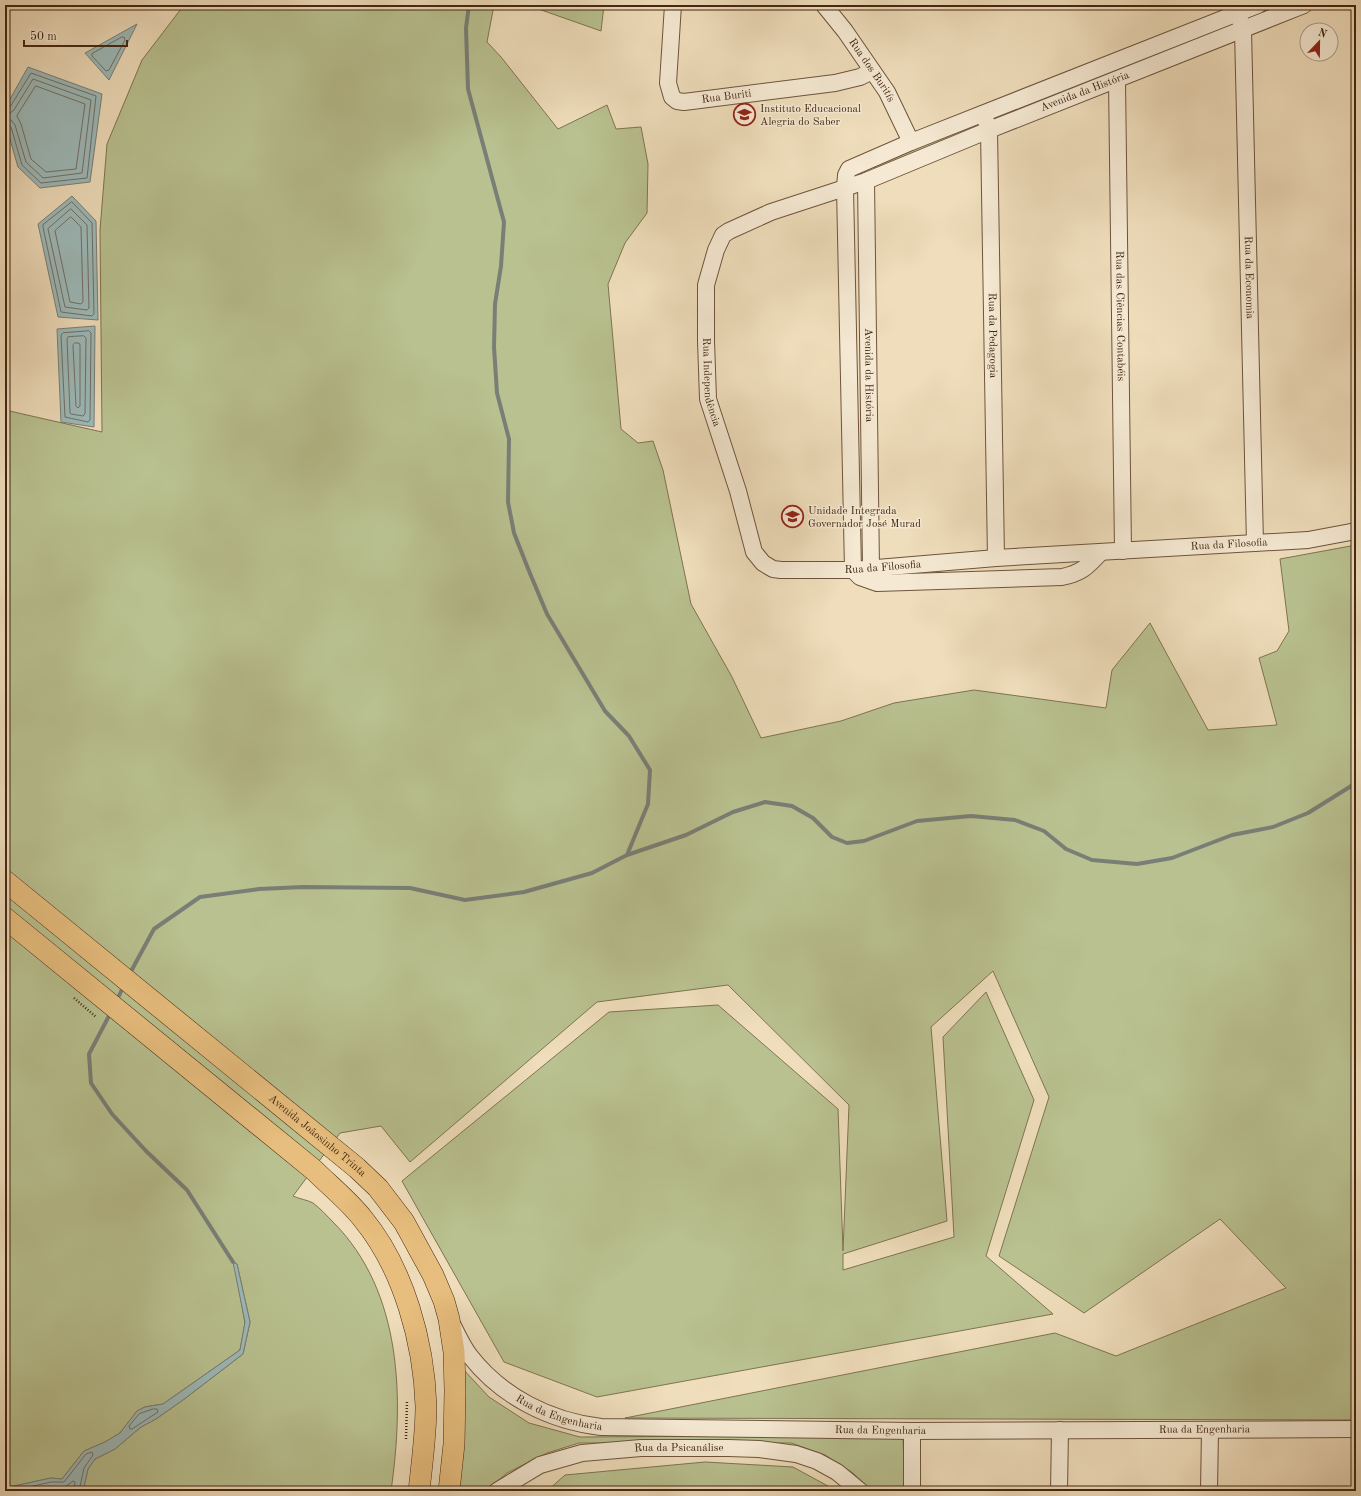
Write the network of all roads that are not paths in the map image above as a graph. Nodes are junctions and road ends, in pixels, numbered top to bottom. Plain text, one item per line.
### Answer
1 (673, 5) edge
2 (824, 5) edge
3 (1258, 5) edge
4 (1304, 5) edge
5 (1238, 13) junction
6 (1244, 30) junction
7 (872, 71) junction
8 (1117, 80) junction
9 (983, 114) junction
10 (989, 130) junction
11 (911, 142) junction
12 (866, 181) junction
13 (845, 188) junction
14 (1356, 531) edge
15 (1255, 544) junction
16 (1124, 551) junction
17 (1101, 552) junction
18 (996, 558) junction
19 (871, 568) junction
20 (853, 570) junction
21 (5, 881) edge
22 (5, 918) edge
23 (449, 1319) junction
24 (1356, 1429) edge
25 (1060, 1430) junction
26 (1210, 1430) junction
27 (912, 1431) junction
28 (419, 1491) edge
29 (449, 1491) edge
30 (497, 1491) edge
31 (860, 1491) edge
32 (912, 1491) edge
33 (1060, 1491) edge
34 (1209, 1491) edge

1 - 7 street, Rua Buriti
2 - 7 street, Rua dos Buritís
3 - 5 street, Avenida da História
4 - 6 street, Avenida da História
5 - 6 street, Rua da Economia
5 - 9 street, Avenida da História
6 - 8 street, Avenida da História
6 - 15 street, Rua da Economia
7 - 11 street, Rua dos Buritís
8 - 10 street, Avenida da História
8 - 16 street, Rua das Ciências Contabéis
9 - 10 street, Rua da Pedagogia
9 - 11 street, Avenida da História
10 - 12 street, Avenida da História
10 - 18 street, Rua da Pedagogia
11 - 13 street, Avenida da História
12 - 13 street, Avenida da História
12 - 19 street, Avenida da História
13 - 20 street, Avenida da História
13 - 20 street, Rua Independência
14 - 15 street, Rua da Filosofia
15 - 16 street, Rua da Filosofia
16 - 17 street, Rua da Filosofia
17 - 18 street, Rua da Filosofia
17 - 20 street, Rua da Filosofia
18 - 19 street, Rua da Filosofia
19 - 20 street, Rua da Filosofia
21 - 23 main road, Avenida Joãosinho Trinta
22 - 28 main road
23 - 27 street, Rua da Engenharia
23 - 29 main road, Avenida Joãosinho Trinta
24 - 26 street, Rua da Engenharia
25 - 26 street, Rua da Engenharia
25 - 27 street, Rua da Engenharia
25 - 33 street
26 - 34 street
27 - 32 street
30 - 31 street, Rua da Psicanálise

